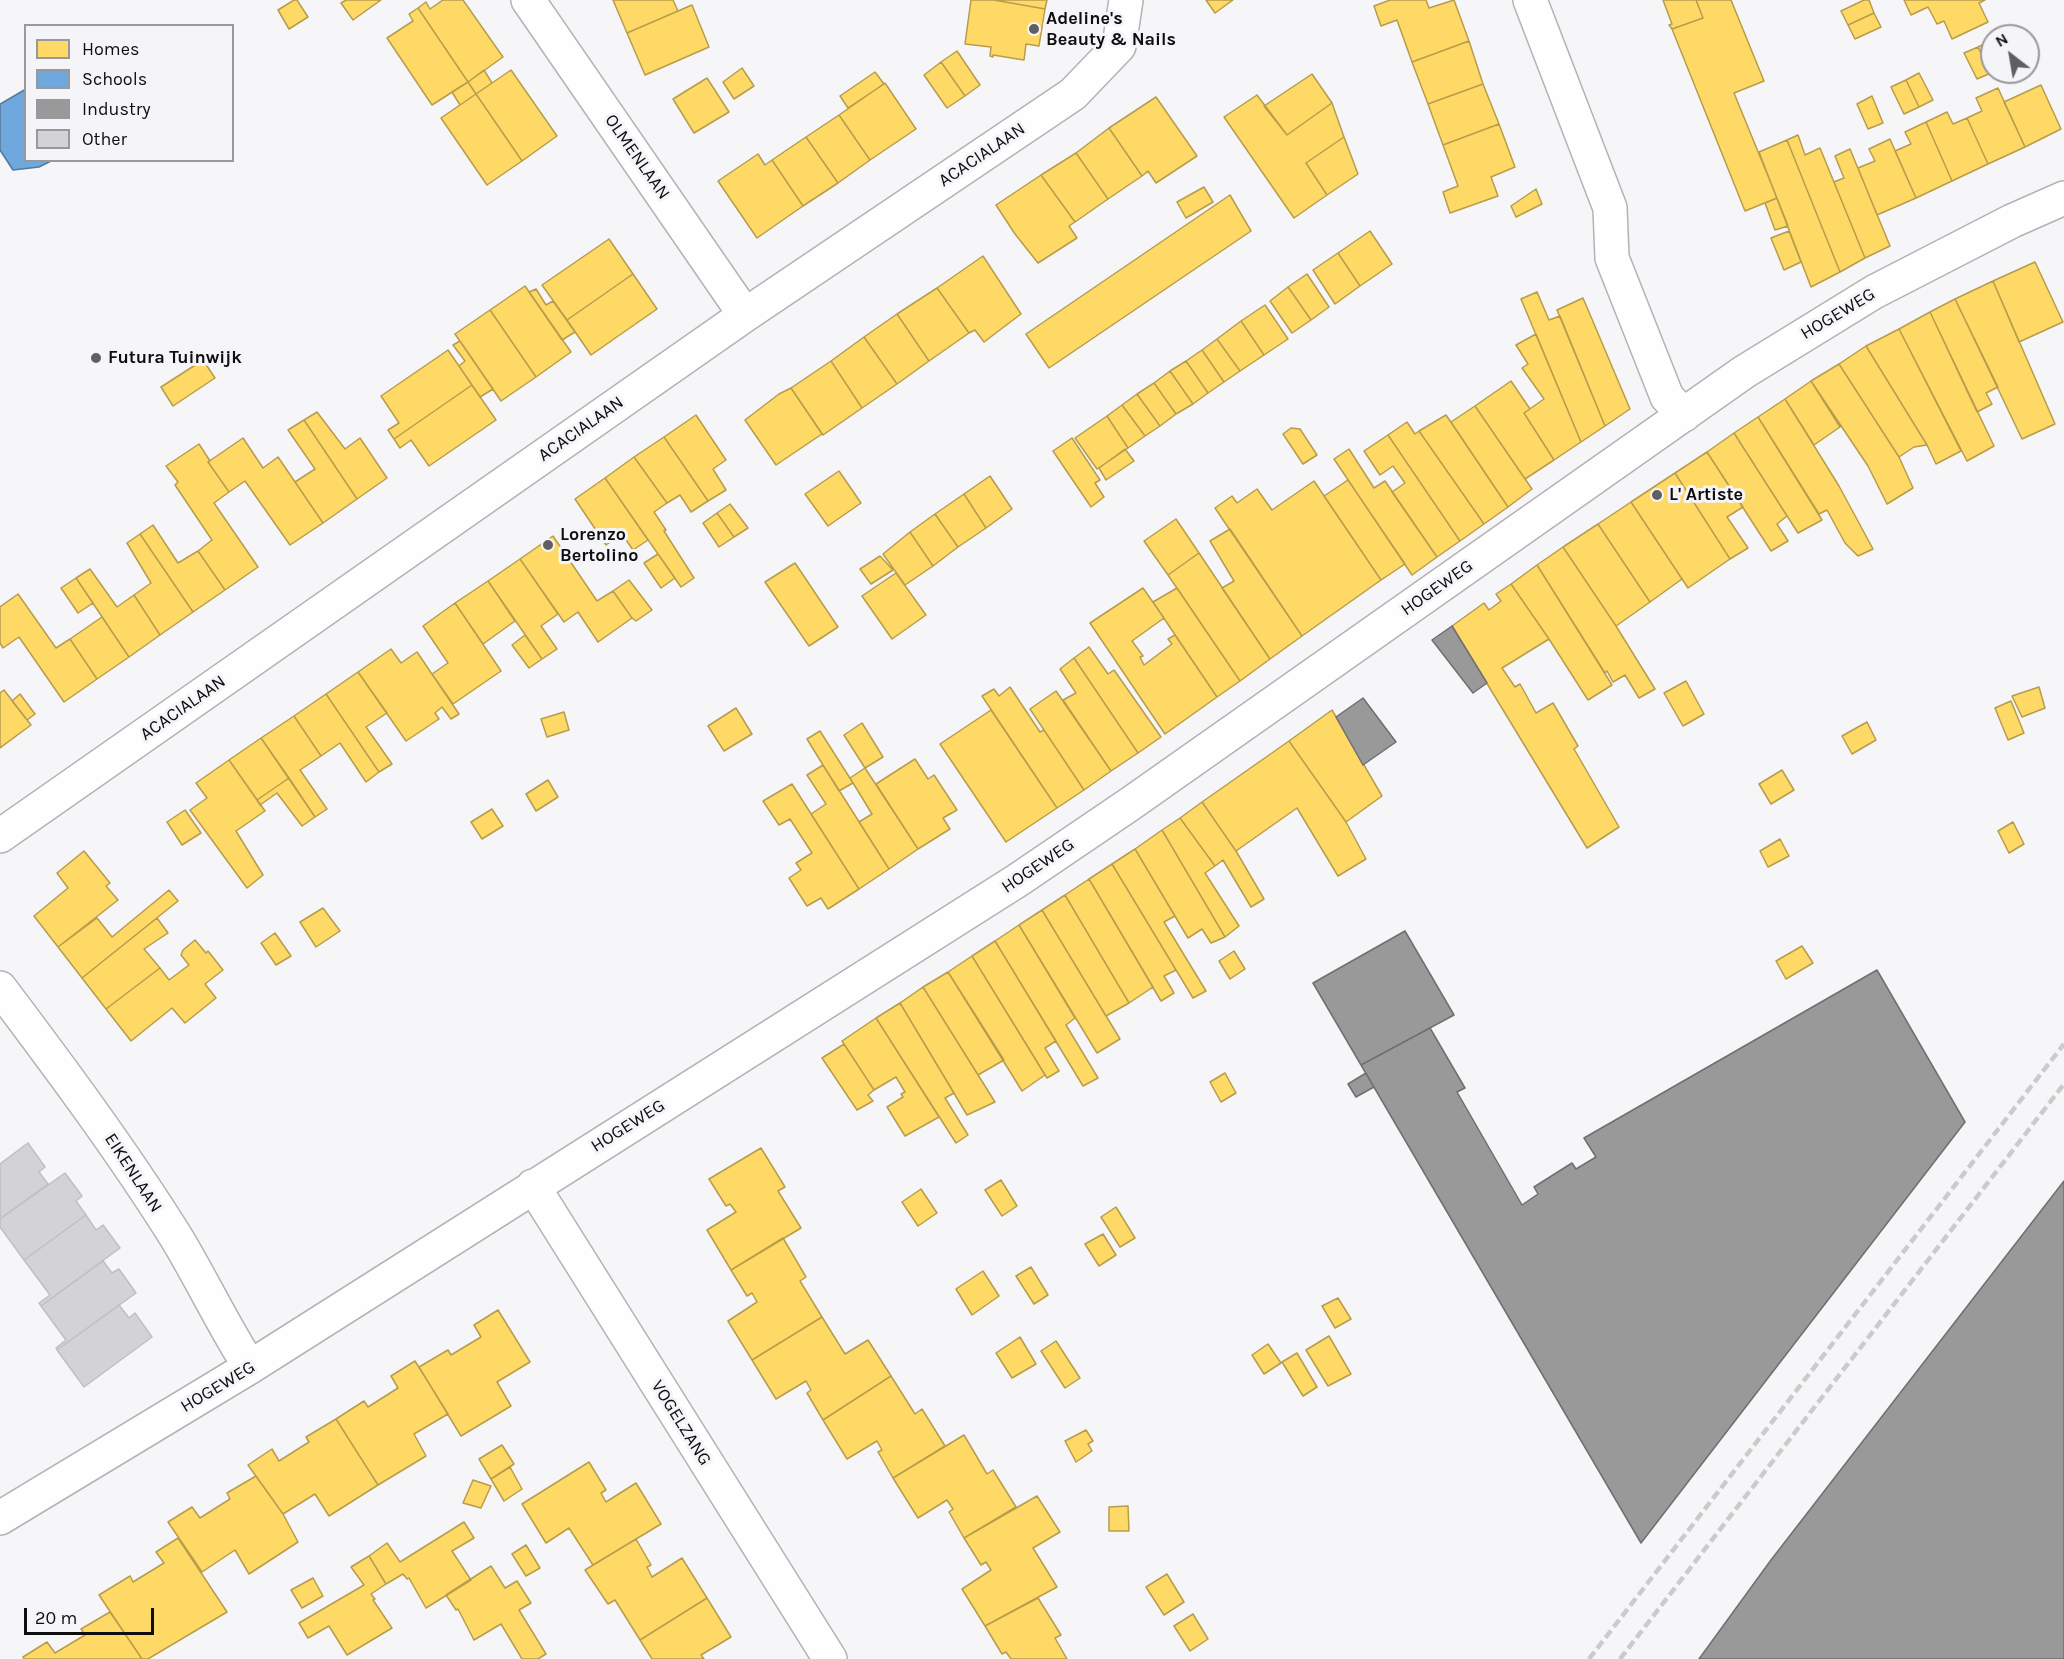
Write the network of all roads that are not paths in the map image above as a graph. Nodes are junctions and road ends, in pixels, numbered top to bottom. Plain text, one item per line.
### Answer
1 (528, 0) edge
2 (1126, 0) edge
3 (1530, 0) edge
4 (2064, 198) edge
5 (745, 315) junction
6 (1684, 416) junction
7 (0, 836) edge
8 (0, 988) edge
9 (533, 1186) junction
10 (250, 1368) junction
11 (0, 1518) edge
12 (830, 1659) edge

1 - 5 street, OLMENLAAN
2 - 5 street, ACACIALAAN
3 - 6 street
4 - 6 street, HOGEWEG
5 - 7 street, ACACIALAAN
6 - 9 street, HOGEWEG
8 - 10 street, EIKENLAAN
9 - 10 street, HOGEWEG
9 - 12 street, VOGELZANG
10 - 11 street, HOGEWEG

